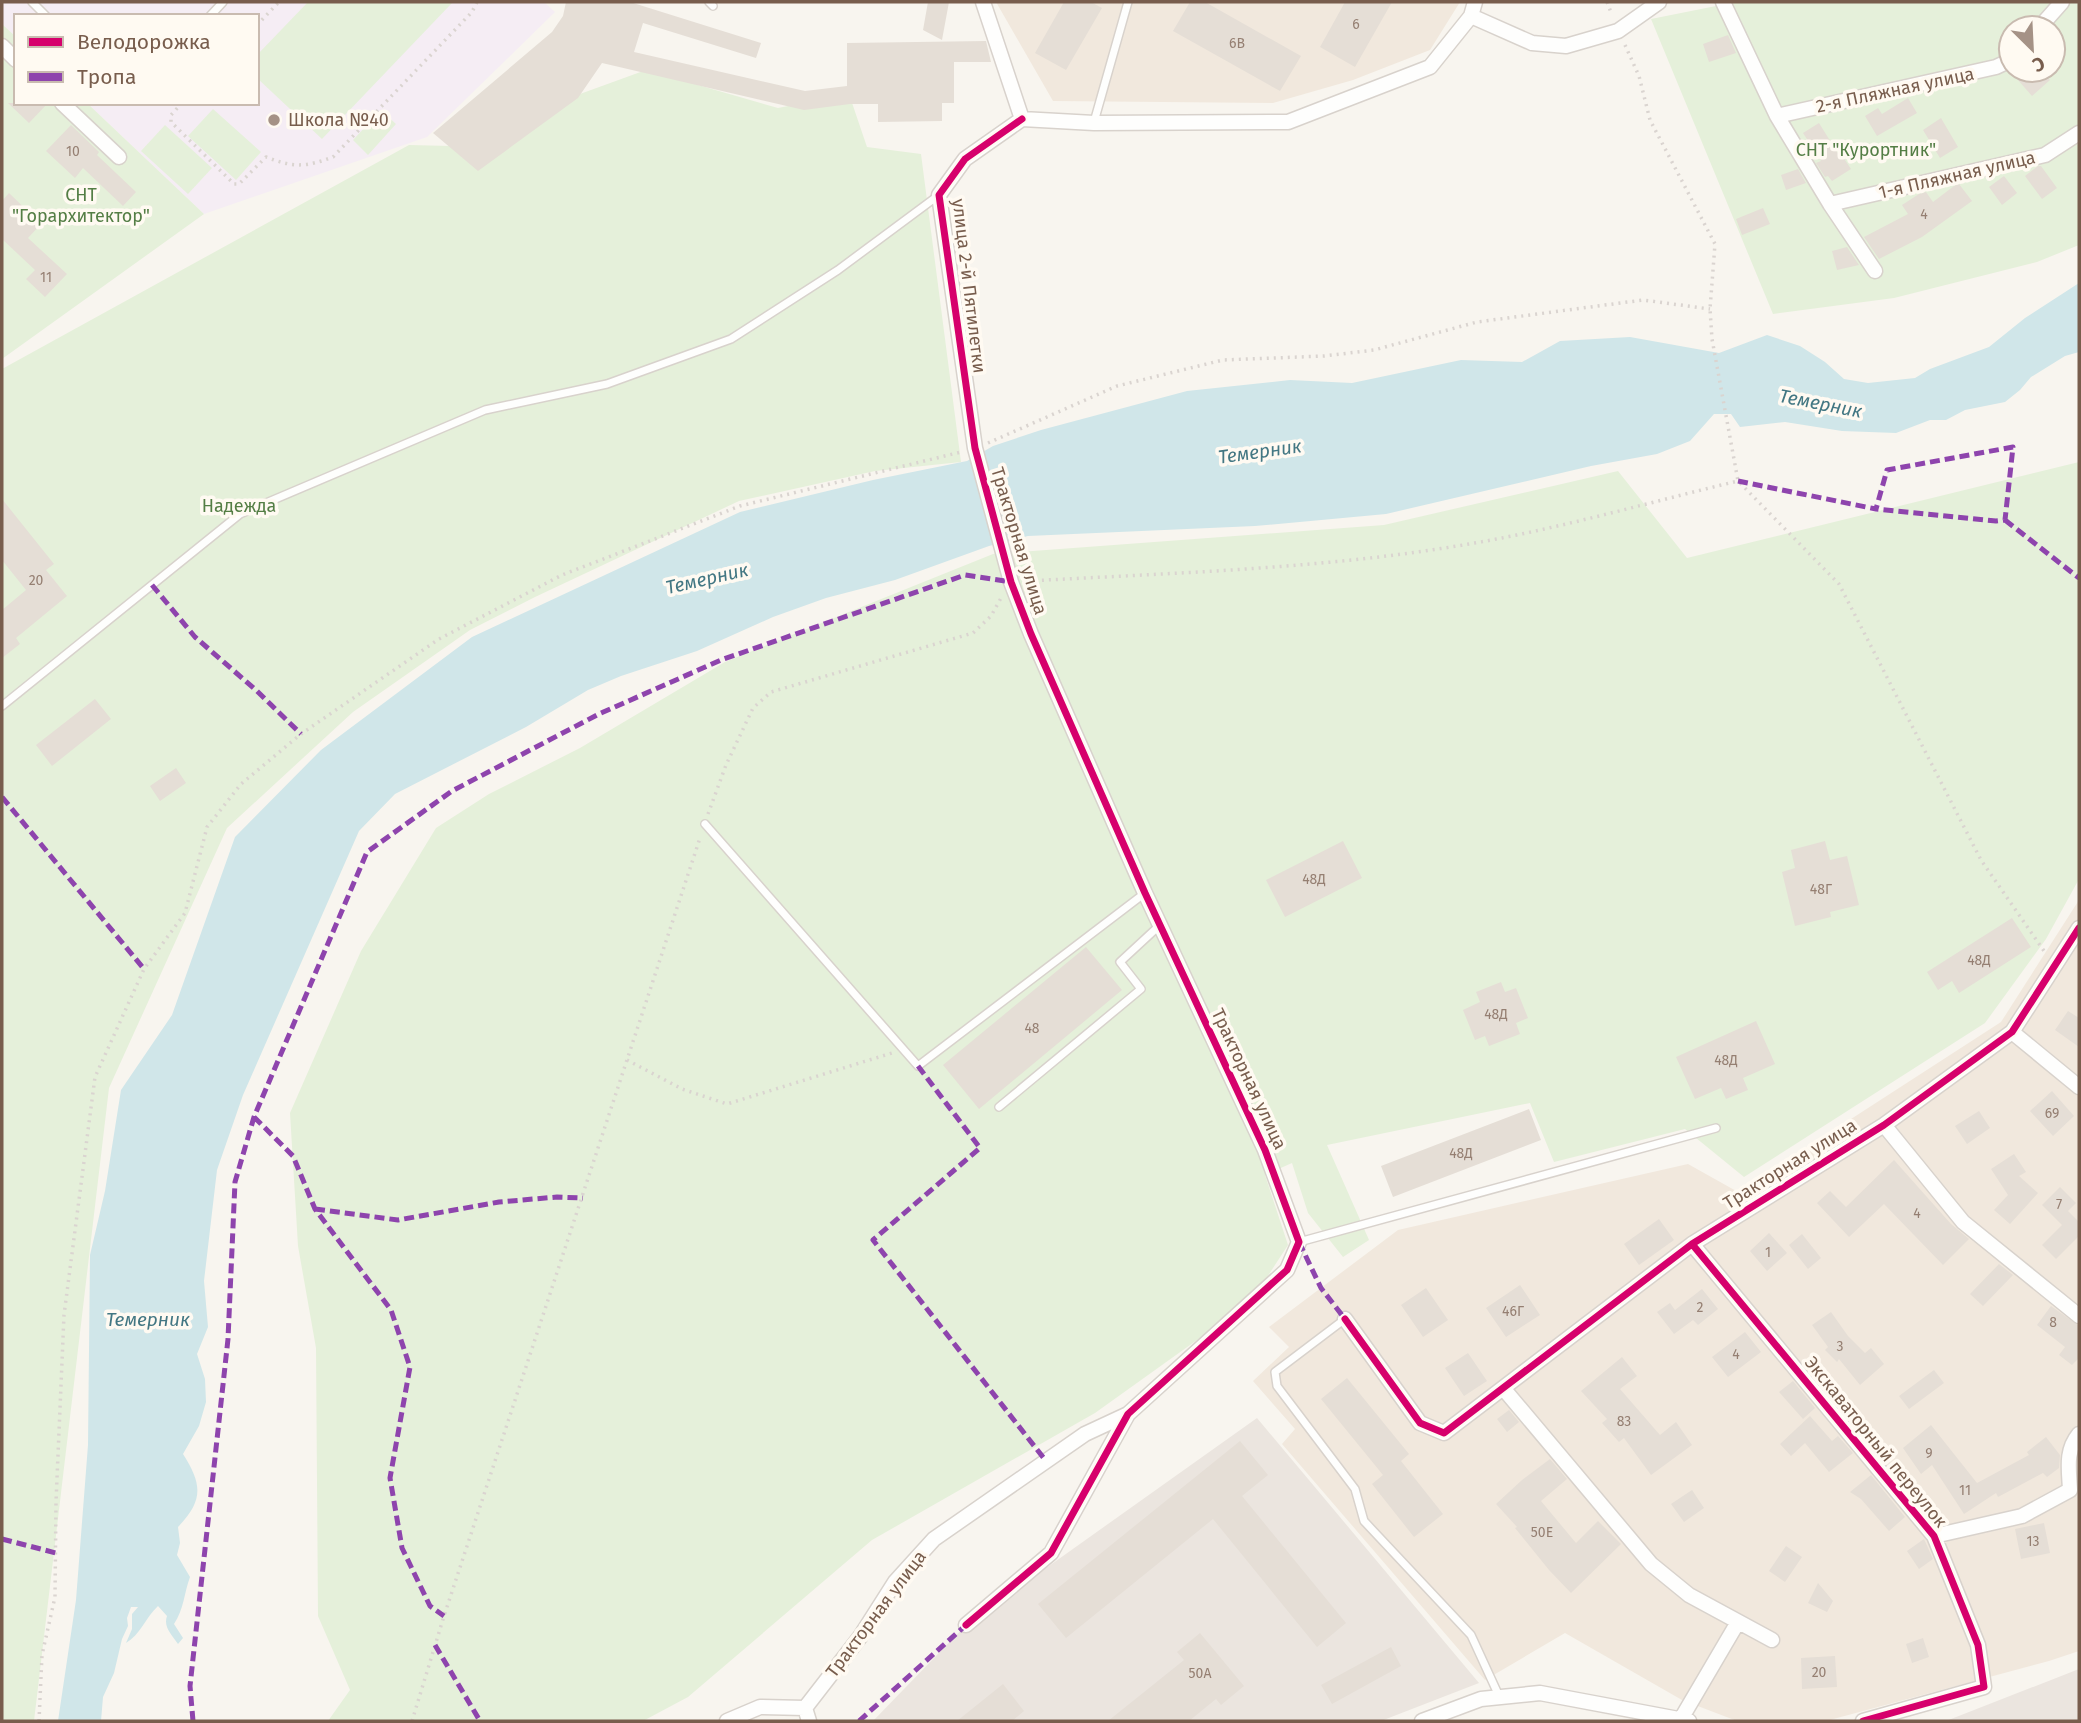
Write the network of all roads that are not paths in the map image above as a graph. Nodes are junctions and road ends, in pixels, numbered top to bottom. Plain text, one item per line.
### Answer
1 (983, 2) edge
2 (1128, 2) edge
3 (1659, 2) edge
4 (1723, 2) edge
5 (1473, 9) edge
6 (1997, 67) edge
7 (64, 105) edge
8 (1777, 116) junction
9 (1023, 119) junction
10 (1094, 123) junction
11 (2079, 133) edge
12 (119, 157) dead end
13 (939, 195) junction
14 (1830, 204) junction
15 (1875, 271) dead end
16 (976, 450) joint
17 (2, 706) edge
18 (705, 824) road end
19 (1145, 893) junction
20 (1161, 925) junction
21 (2079, 928) edge
22 (2012, 1032) junction
23 (2079, 1087) edge
24 (999, 1107) dead end
25 (1884, 1125) junction
26 (1716, 1128) dead end
27 (1299, 1242) junction
28 (1692, 1244) junction
29 (2079, 1315) edge
30 (1345, 1319) joint
31 (1503, 1388) junction
32 (1128, 1414) junction
33 (2079, 1434) edge
34 (1934, 1536) junction
35 (1738, 1622) junction
36 (966, 1625) dead end
37 (1772, 1640) dead end
38 (1499, 1697) junction
39 (807, 1714) edge
40 (1685, 1720) edge
41 (727, 1721) edge
42 (1422, 1721) edge
43 (1863, 1721) edge

1 - 9 street
2 - 10 lane
3 - 5 street
4 - 8 street
5 - 10 street
6 - 8 street, 2-я Пляжная улица
7 - 12 street
8 - 14 street
9 - 10 street
9 - 13 street, улица 2-й Пятилетки
11 - 14 street, 1-я Пляжная улица
13 - 16 street, улица 2-й Пятилетки
13 - 17 lane
14 - 15 street
16 - 19 street, Тракторная улица
18 - 19 lane
19 - 20 street, Тракторная улица
20 - 24 lane
20 - 27 street, Тракторная улица
21 - 22 street, Тракторная улица
22 - 23 street
22 - 25 street, Тракторная улица
25 - 28 street, Тракторная улица
25 - 29 street
26 - 27 lane
27 - 32 street, Тракторная улица
28 - 31 street, Тракторная улица
28 - 34 street, Экскаваторный переулок
30 - 31 street, Тракторная улица
30 - 38 lane
31 - 35 street
32 - 36 street, Тракторная улица
32 - 39 street, Тракторная улица
33 - 34 street, Экскаваторный переулок
34 - 43 street, Экскаваторный переулок
35 - 37 street
35 - 40 street
38 - 40 street
38 - 42 street
39 - 41 street, Тракторная улица

